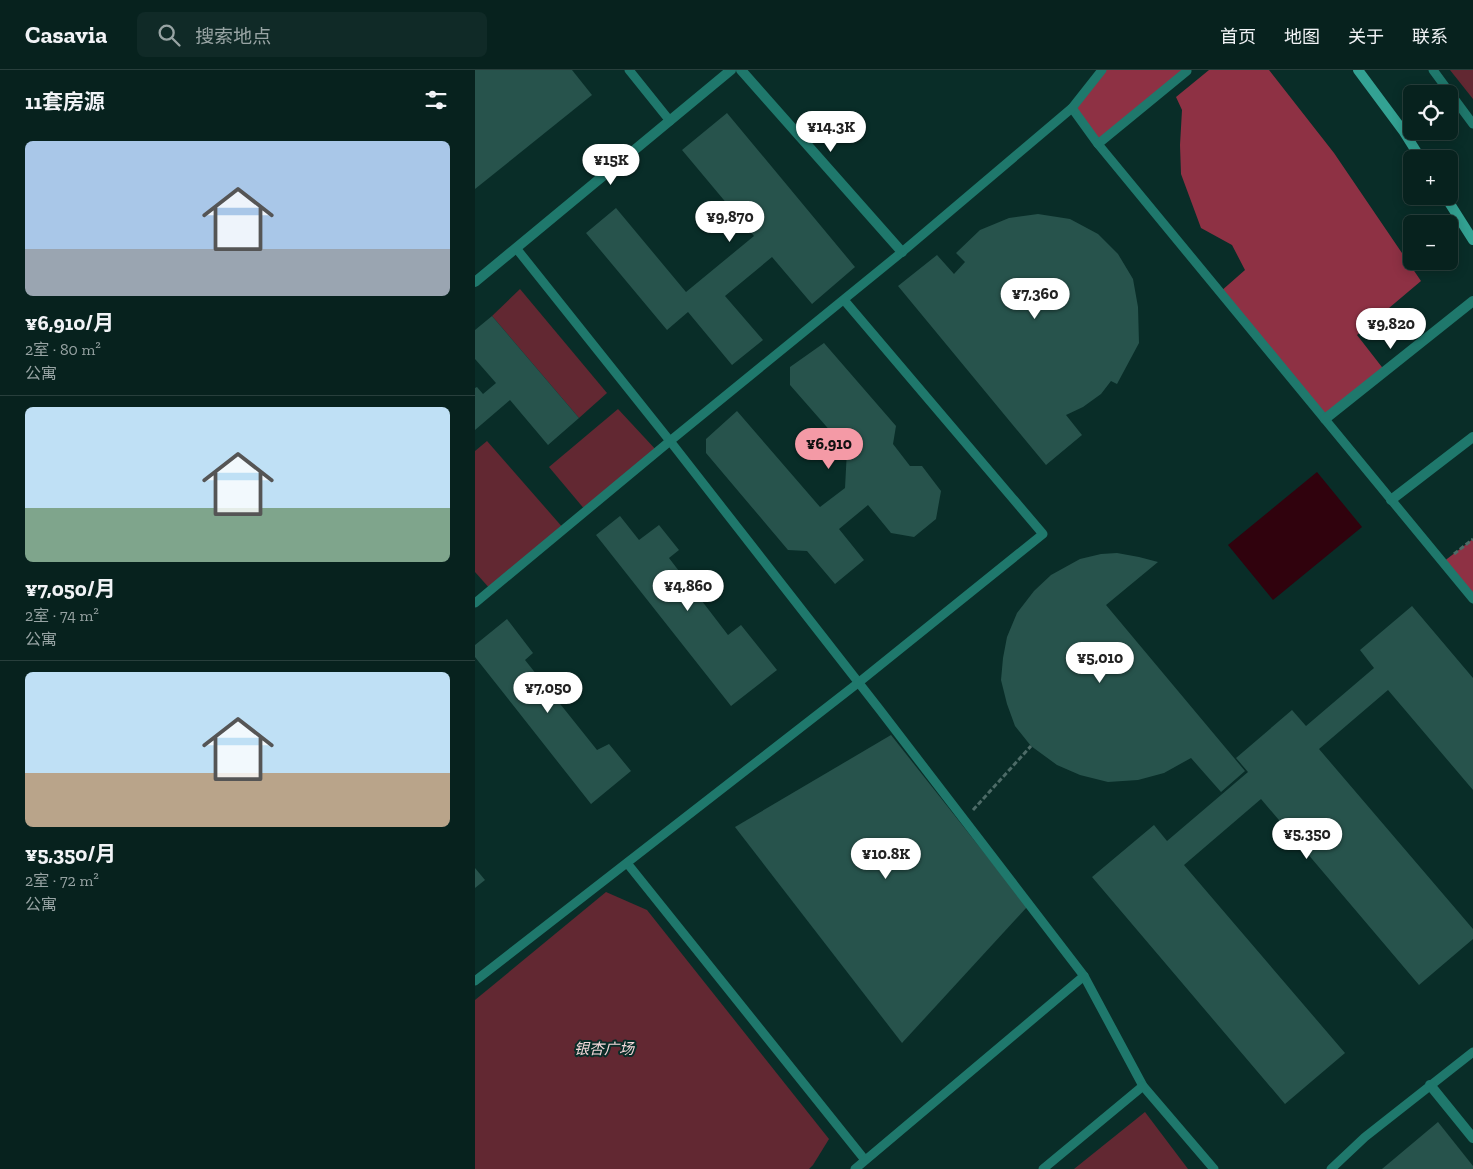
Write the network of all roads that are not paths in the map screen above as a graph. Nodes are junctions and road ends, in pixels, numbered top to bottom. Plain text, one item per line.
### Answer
1 (629, 70) edge
2 (731, 70) edge
3 (741, 70) edge
4 (1101, 70) edge
5 (1358, 70) edge
6 (1433, 70) edge
7 (1187, 71) edge
8 (1072, 108) junction
9 (670, 121) junction
10 (1473, 124) edge
11 (1098, 144) junction
12 (1415, 150) edge
13 (1451, 205) edge
14 (1473, 240) edge
15 (516, 248) junction
16 (902, 252) junction
17 (475, 282) edge
18 (843, 300) junction
19 (1473, 300) edge
20 (1325, 419) junction
21 (1473, 437) edge
22 (670, 441) junction
23 (1391, 500) junction
24 (1473, 599) edge
25 (475, 603) edge
26 (858, 683) junction
27 (627, 863) junction
28 (1084, 976) junction
29 (475, 981) edge
30 (1473, 1052) edge
31 (1430, 1085) junction
32 (1143, 1086) junction
33 (1473, 1138) edge
34 (865, 1160) junction
35 (855, 1169) edge
36 (1043, 1169) edge
37 (1214, 1169) edge
38 (1331, 1169) edge

1 - 9 lane
2 - 9 street
3 - 16 street
4 - 8 lane
5 - 12 street
6 - 10 lane
7 - 11 lane
8 - 11 lane
8 - 16 lane
9 - 15 street
11 - 20 lane
13 - 14 street
15 - 17 street
15 - 22 lane
16 - 18 lane
18 - 22 lane
18 - 26 lane
19 - 20 street
20 - 23 lane
21 - 23 street
22 - 25 lane
22 - 26 lane
23 - 24 lane
26 - 27 lane
26 - 28 lane
27 - 29 lane
27 - 34 lane
28 - 32 lane
28 - 34 lane
30 - 31 lane
31 - 33 street
31 - 38 lane
32 - 36 lane
32 - 37 lane
34 - 35 lane

